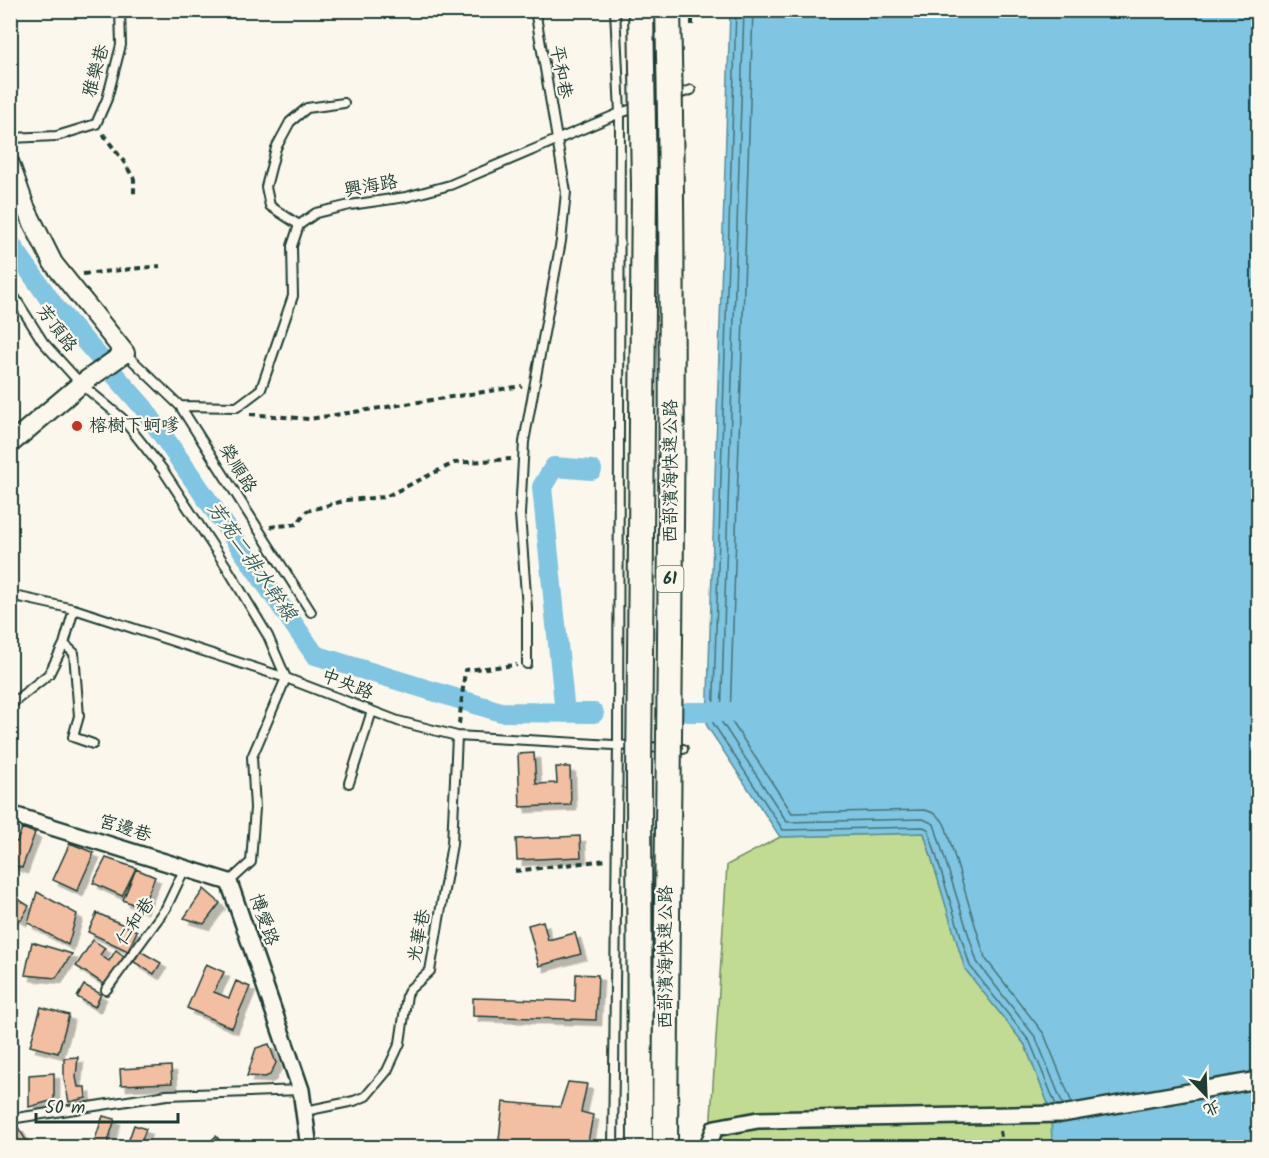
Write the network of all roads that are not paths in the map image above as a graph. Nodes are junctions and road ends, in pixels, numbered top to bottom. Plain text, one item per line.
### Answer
1 (120, 10) edge
2 (535, 10) edge
3 (615, 10) edge
4 (641, 10) edge
5 (668, 10) edge
6 (692, 90) dead end
7 (344, 103) dead end
8 (620, 113) junction
9 (10, 138) edge
10 (556, 138) junction
11 (10, 164) edge
12 (299, 225) junction
13 (10, 290) edge
14 (125, 353) junction
15 (81, 384) junction
16 (180, 406) junction
17 (10, 444) edge
18 (10, 596) edge
19 (74, 609) junction
20 (311, 612) dead end
21 (64, 644) junction
22 (527, 664) road end
23 (285, 678) junction
24 (10, 705) edge
25 (372, 711) junction
26 (458, 735) junction
27 (93, 744) dead end
28 (618, 745) junction
29 (683, 749) dead end
30 (349, 783) dead end
31 (10, 814) edge
32 (185, 868) junction
33 (229, 882) junction
34 (106, 990) dead end
35 (1258, 1080) edge
36 (301, 1090) junction
37 (305, 1111) junction
38 (10, 1119) edge
39 (309, 1148) edge
40 (613, 1148) edge
41 (640, 1148) edge
42 (665, 1148) edge
43 (707, 1148) edge

1 - 9 lane, 雅樂巷
2 - 10 lane, 平和巷
3 - 8 lane
4 - 41 highway, 西部濱海快速公路 / 61, bridge
5 - 42 highway, 西部濱海快速公路 / 61, bridge
6 - 8 lane, 興海路
7 - 12 lane
8 - 10 lane, 興海路
8 - 28 lane
10 - 12 lane, 興海路
10 - 22 lane, 平和巷
11 - 14 street
12 - 16 lane
13 - 15 lane, 芳頂路
14 - 15 street
14 - 16 lane, 榮順路
15 - 17 street
15 - 23 lane, 芳頂路
16 - 20 lane, 榮順路
18 - 19 lane, 中央路
19 - 21 lane
19 - 23 lane, 中央路
21 - 24 lane
21 - 27 lane
23 - 25 lane, 中央路
23 - 33 lane, 博愛路
25 - 26 lane, 中央路
25 - 30 lane
26 - 28 lane, 中央路
26 - 37 lane, 光華巷
28 - 29 lane, 中央路
28 - 40 lane
31 - 32 street, 宮邊巷
32 - 33 street, 宮邊巷
32 - 34 lane, 仁和巷
33 - 36 street, 博愛路
35 - 43 street
36 - 37 street, 博愛路
36 - 38 lane
37 - 39 street, 博愛路

